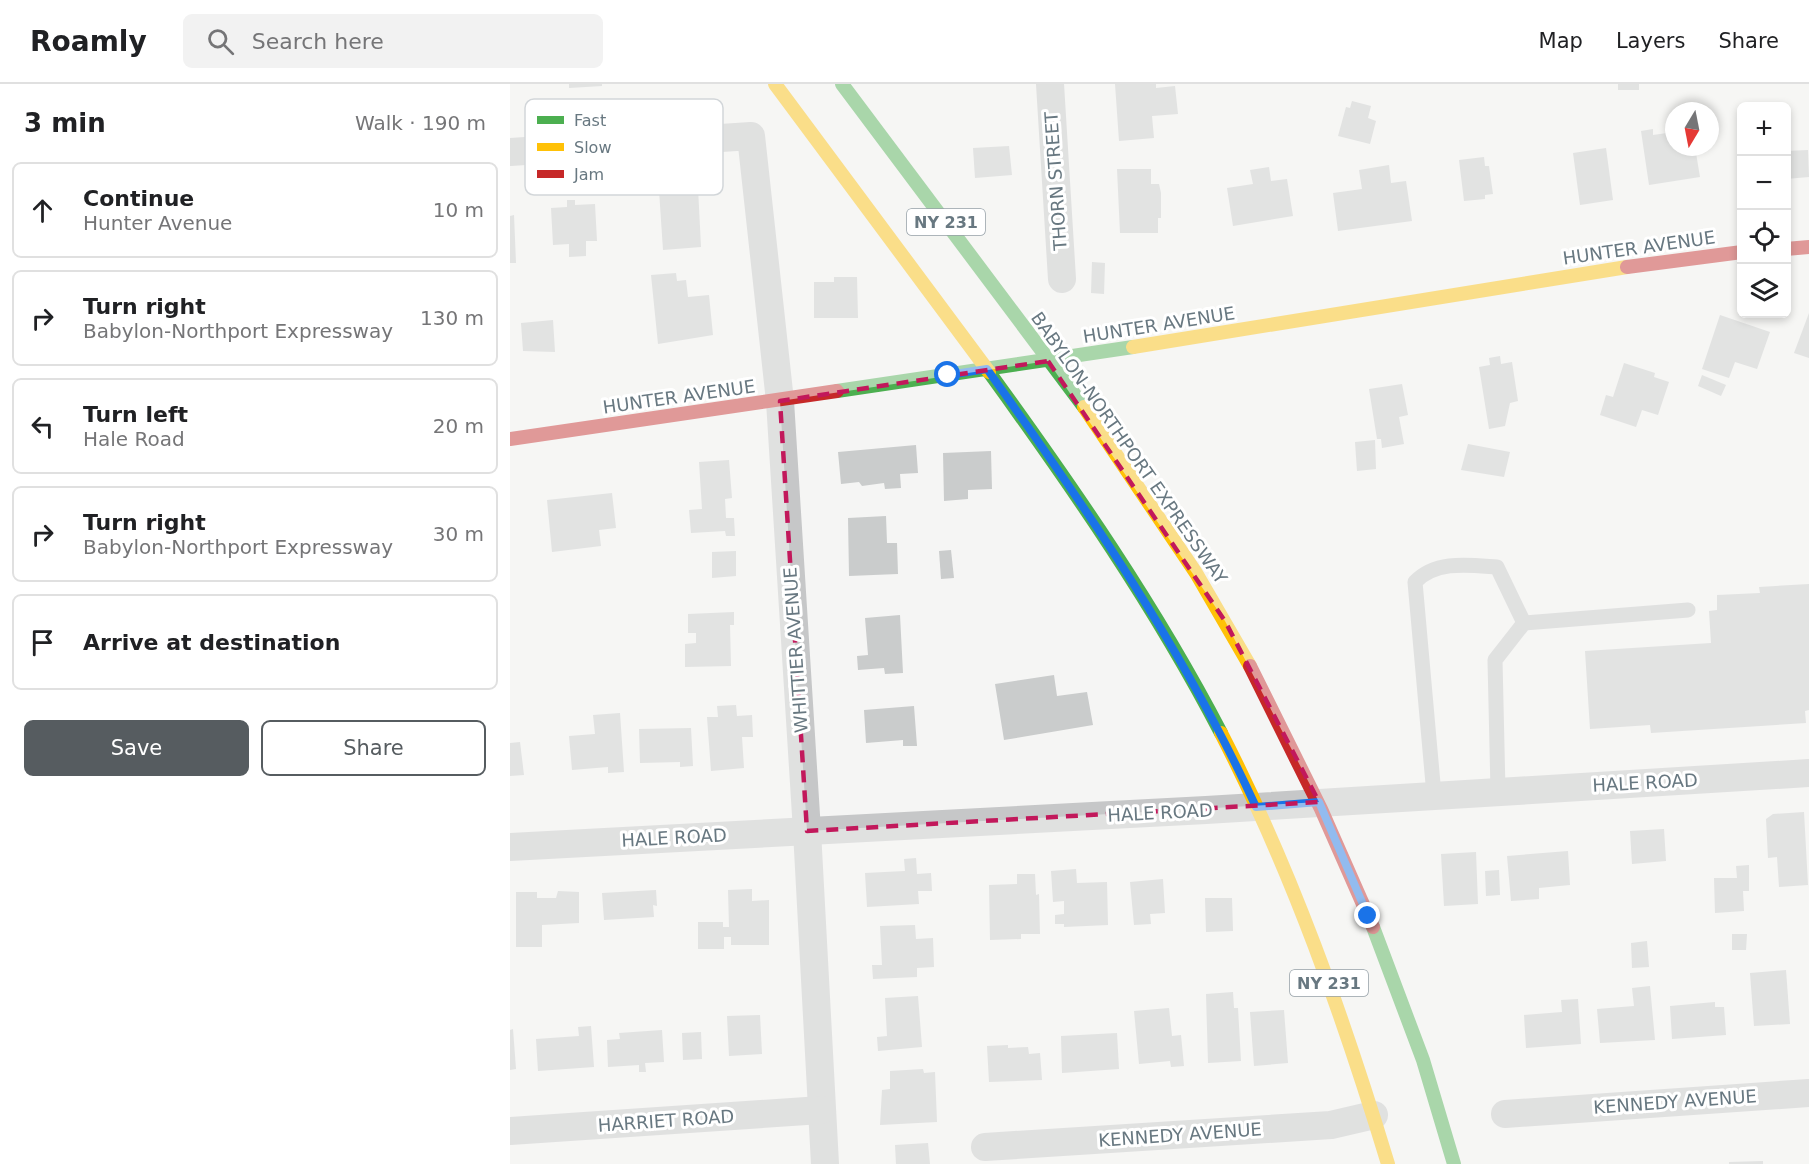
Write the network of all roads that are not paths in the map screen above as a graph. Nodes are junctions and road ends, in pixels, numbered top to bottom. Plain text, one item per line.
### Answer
1 (776, 84) edge
2 (843, 84) edge
3 (1050, 84) edge
4 (723, 138) edge
5 (525, 151) edge
6 (510, 152) edge
7 (1809, 247) edge
8 (1791, 249) edge
9 (1737, 253) edge
10 (1062, 279) dead end
11 (1048, 361) junction
12 (987, 369) junction
13 (780, 401) junction
14 (510, 439) edge
15 (1688, 610) dead end
16 (1524, 623) junction
17 (1809, 773) edge
18 (1498, 791) junction
19 (1434, 795) junction
20 (1319, 802) junction
21 (1256, 807) junction
22 (807, 831) junction
23 (510, 847) edge
24 (1809, 1093) edge
25 (821, 1110) junction
26 (1505, 1114) dead end
27 (1374, 1115) junction
28 (510, 1131) edge
29 (984, 1148) dead end
30 (825, 1164) edge
31 (1388, 1164) edge
32 (1454, 1164) edge

1 - 12 main road, NY 231
2 - 11 main road, BABYLON-NORTHPORT EXPRESSWAY / NY 231
3 - 10 street, THORN STREET
4 - 13 street, WHITTIER AVENUE
5 - 6 street, WHITTIER AVENUE
7 - 8 main road
9 - 11 main road, HUNTER AVENUE
11 - 12 main road, HUNTER AVENUE
11 - 20 main road, BABYLON-NORTHPORT EXPRESSWAY / NY 231
12 - 13 main road, HUNTER AVENUE
12 - 21 main road, NY 231
13 - 14 main road, HUNTER AVENUE
13 - 22 street, WHITTIER AVENUE
15 - 16 lane
16 - 18 lane
16 - 19 lane
17 - 18 street, HALE ROAD
18 - 19 street, HALE ROAD
19 - 20 street, HALE ROAD
20 - 21 street, HALE ROAD
20 - 32 main road, BABYLON-NORTHPORT EXPRESSWAY / NY 231
21 - 22 street, HALE ROAD
21 - 27 main road, NY 231
22 - 23 street, HALE ROAD
22 - 25 street, WHITTIER AVENUE
24 - 26 street, KENNEDY AVENUE
25 - 28 street, HARRIET ROAD
25 - 30 street, WHITTIER AVENUE
27 - 29 street, KENNEDY AVENUE
27 - 31 main road, NY 231

